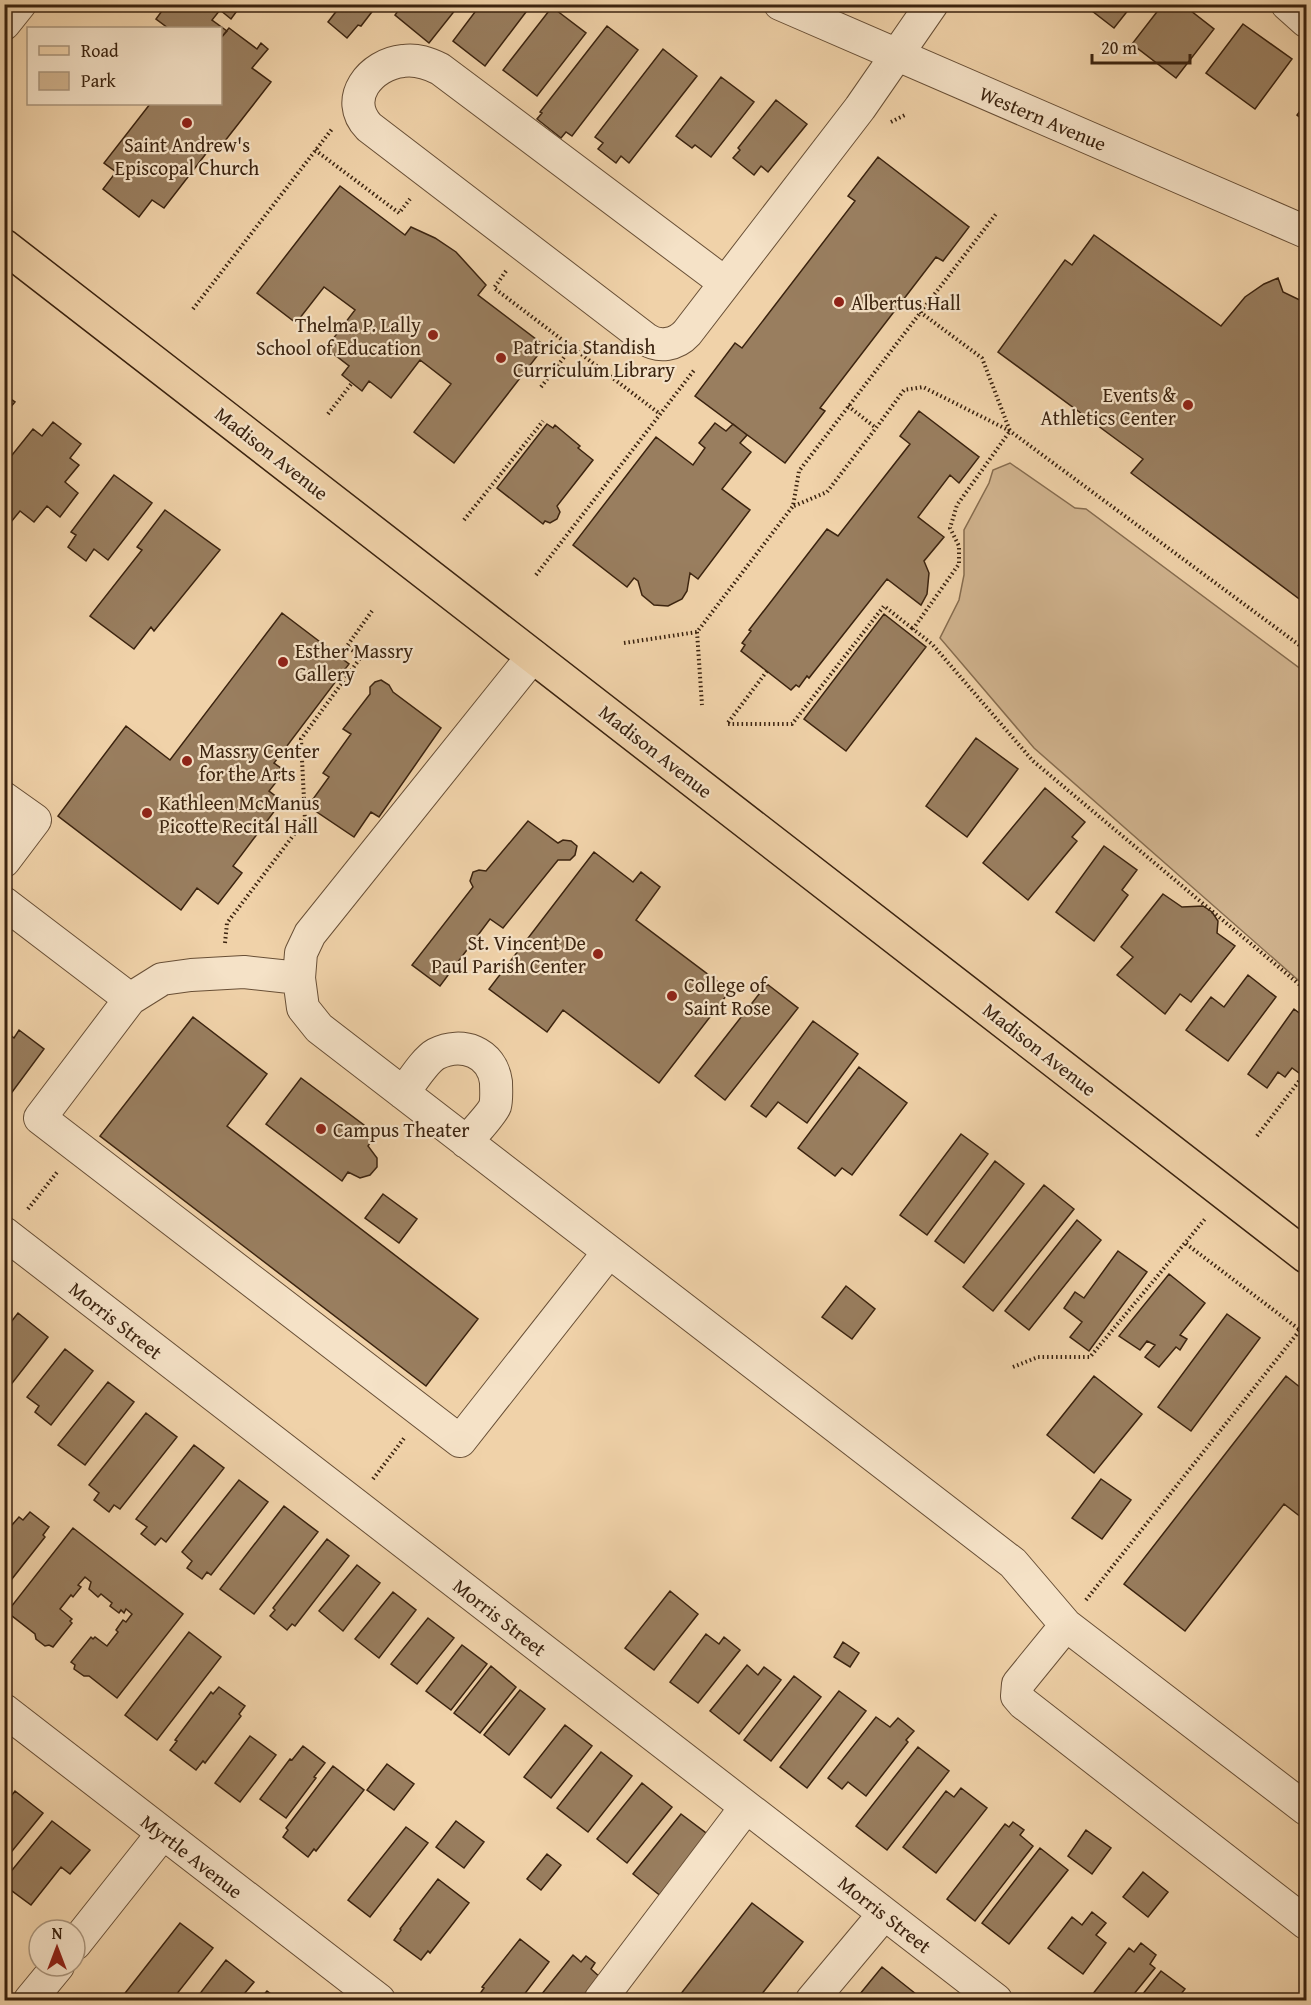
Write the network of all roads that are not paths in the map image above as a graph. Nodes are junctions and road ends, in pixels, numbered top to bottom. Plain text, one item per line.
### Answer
1 (20, 4) edge
2 (780, 4) edge
3 (932, 4) edge
4 (1287, 4) edge
5 (1306, 21) edge
6 (4, 24) edge
7 (896, 55) junction
8 (1306, 232) edge
9 (4, 246) edge
10 (725, 283) junction
11 (533, 656) junction
12 (4, 798) edge
13 (4, 861) edge
14 (4, 903) edge
15 (299, 978) junction
16 (130, 999) junction
17 (403, 1094) junction
18 (466, 1142) junction
19 (6, 1234) edge
20 (608, 1253) junction
21 (1306, 1257) edge
22 (1066, 1625) junction
23 (4, 1710) edge
24 (746, 1807) junction
25 (1306, 1809) edge
26 (163, 1833) junction
27 (884, 1914) junction
28 (1306, 1923) edge
29 (87, 1929) edge
30 (48, 1978) edge
31 (30, 2001) edge
32 (379, 2001) edge
33 (600, 2001) edge
34 (812, 2001) edge
35 (996, 2001) edge

1 - 6 street
2 - 7 street, Western Avenue
3 - 7 street
4 - 5 street
7 - 8 street, Western Avenue
7 - 10 street
9 - 11 main road, Madison Avenue
10 - 10 street
11 - 15 street
11 - 21 main road, Madison Avenue
12 - 13 street
14 - 16 street
15 - 16 street
15 - 17 street
16 - 20 street
17 - 18 street
17 - 18 street
18 - 20 street
19 - 24 street, Morris Street
20 - 22 street
22 - 25 street
22 - 28 street
23 - 26 street, Myrtle Avenue
24 - 27 street, Morris Street
24 - 33 street
26 - 29 street
26 - 32 street, Myrtle Avenue
27 - 34 street
27 - 35 street, Morris Street
30 - 31 street

